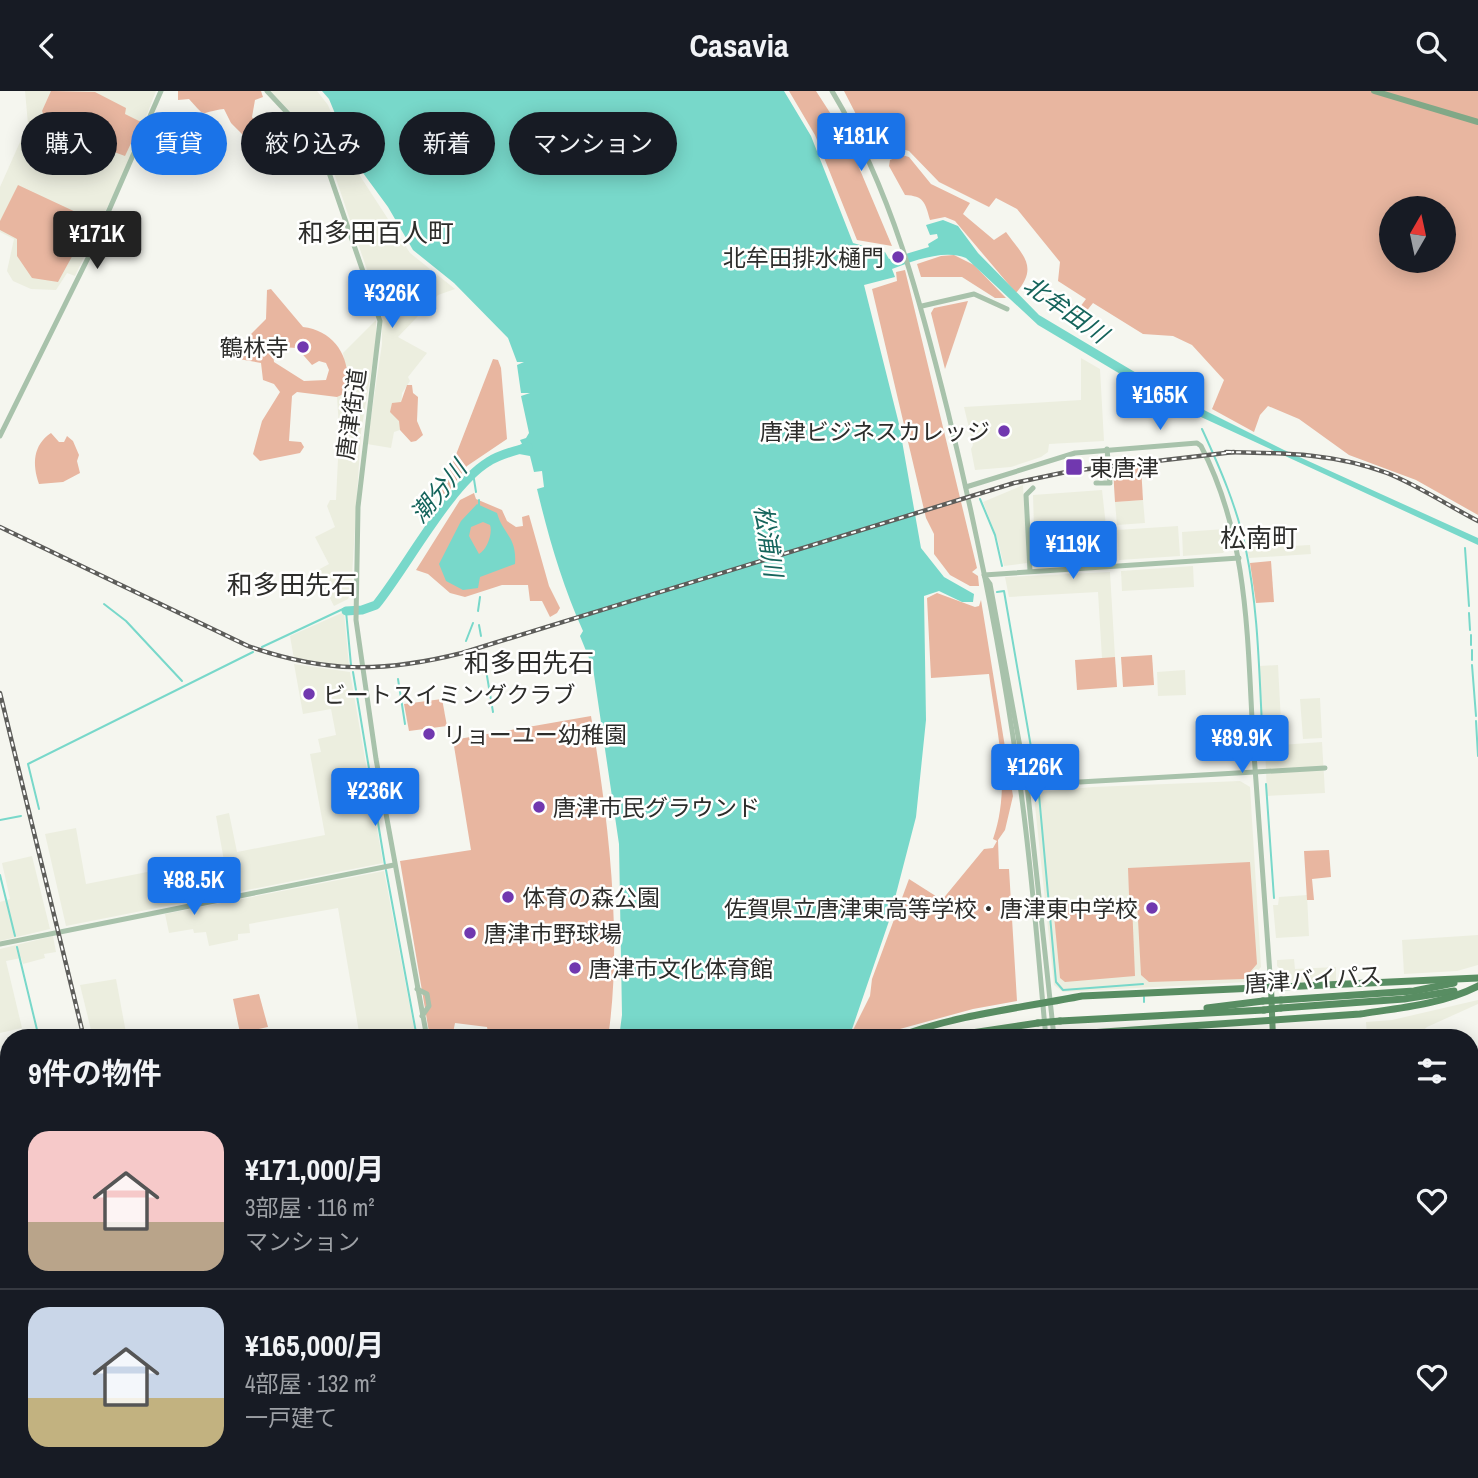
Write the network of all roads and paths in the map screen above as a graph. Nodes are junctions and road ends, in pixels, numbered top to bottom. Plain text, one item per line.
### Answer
1 (161, 91) edge
2 (267, 91) edge
3 (832, 91) edge
4 (1374, 91) edge
5 (1478, 122) edge
6 (922, 306) junction
7 (1007, 309) dead end
8 (0, 436) edge
9 (1107, 449) junction
10 (1096, 484) dead end
11 (966, 487) junction
12 (1033, 488) dead end
13 (1239, 558) junction
14 (1030, 571) junction
15 (984, 575) junction
16 (1325, 768) dead end
17 (1255, 772) junction
18 (1024, 786) junction
19 (388, 866) junction
20 (0, 944) edge
21 (1478, 978) edge
22 (1478, 985) edge
23 (1271, 988) junction
24 (1345, 1000) junction
25 (1046, 1004) junction
26 (1273, 1022) junction
27 (424, 1029) edge
28 (927, 1029) edge
29 (998, 1029) edge
30 (1049, 1029) edge
31 (1162, 1029) edge
32 (1273, 1029) edge

1 - 8 street
2 - 19 street, 唐津街道
3 - 6 street
4 - 5 main road
6 - 7 street
6 - 11 street
9 - 10 street
9 - 11 street
9 - 13 street
11 - 15 street
12 - 14 street
13 - 14 street
13 - 17 street
14 - 15 street
15 - 18 street
16 - 17 street
17 - 18 street
17 - 23 street
18 - 25 street
19 - 20 street
19 - 27 street
21 - 23 highway
21 - 24 highway, 唐津バイパス
22 - 24 highway, 唐津バイパス
22 - 26 highway
23 - 25 highway
23 - 26 main road
24 - 29 highway, 唐津バイパス, bridge
25 - 28 highway
25 - 30 street
26 - 31 highway
26 - 32 main road

